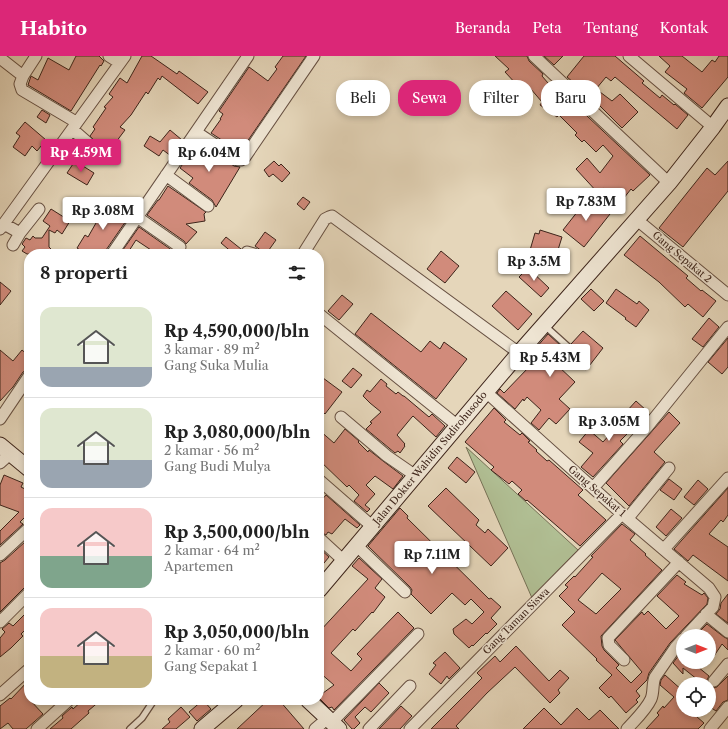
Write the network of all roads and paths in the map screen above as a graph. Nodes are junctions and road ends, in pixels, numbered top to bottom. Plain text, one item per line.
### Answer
1 (36, 56) edge
2 (109, 56) edge
3 (248, 56) edge
4 (314, 56) edge
5 (534, 56) edge
6 (629, 56) edge
7 (0, 58) edge
8 (122, 60) edge
9 (23, 76) junction
10 (728, 106) edge
11 (74, 126) junction
12 (713, 127) junction
13 (196, 132) junction
14 (88, 143) dead end
15 (166, 175) junction
16 (669, 183) junction
17 (208, 206) dead end
18 (39, 208) dead end
19 (137, 217) junction
20 (636, 219) junction
21 (2, 226) edge
22 (20, 233) junction
23 (13, 245) dead end
24 (180, 247) dead end
25 (115, 249) edge
26 (306, 249) edge
27 (728, 295) edge
28 (324, 318) edge
29 (544, 325) junction
30 (728, 327) edge
31 (519, 353) junction
32 (575, 353) dead end
33 (24, 383) edge
34 (486, 392) junction
35 (341, 417) dead end
36 (0, 419) edge
37 (458, 426) junction
38 (3, 454) edge
39 (24, 463) edge
40 (669, 468) dead end
41 (416, 476) junction
42 (728, 478) edge
43 (324, 484) edge
44 (593, 488) junction
45 (625, 516) junction
46 (373, 527) junction
47 (24, 532) edge
48 (324, 543) edge
49 (357, 546) junction
50 (664, 549) junction
51 (0, 554) edge
52 (344, 561) junction
53 (679, 562) junction
54 (324, 584) edge
55 (405, 592) dead end
56 (24, 599) edge
57 (706, 614) junction
58 (0, 622) edge
59 (692, 629) edge
60 (728, 632) edge
61 (418, 634) dead end
62 (676, 647) edge
63 (624, 660) dead end
64 (728, 664) edge
65 (24, 673) edge
66 (716, 679) edge
67 (410, 686) dead end
68 (0, 695) edge
69 (63, 705) edge
70 (151, 705) edge
71 (230, 705) edge
72 (313, 705) edge
73 (728, 707) edge
74 (333, 723) edge
75 (37, 729) edge
76 (130, 729) edge
77 (202, 729) edge
78 (315, 729) edge
79 (369, 729) edge
80 (410, 729) edge
81 (627, 729) edge
82 (710, 729) edge

1 - 9 street
2 - 8 street
3 - 13 street
4 - 13 street
5 - 16 street
6 - 12 street
7 - 9 street
8 - 11 street
9 - 11 street
10 - 12 street, Jalan Dokter Wahidin Sudirohusodo
11 - 14 street
11 - 21 street
12 - 16 street, Jalan Dokter Wahidin Sudirohusodo
13 - 15 street
15 - 17 street
15 - 19 street
16 - 20 street, Jalan Dokter Wahidin Sudirohusodo
18 - 22 street
19 - 24 street
19 - 25 street
20 - 27 street, Gang Sepakat 2
20 - 29 street, Jalan Dokter Wahidin Sudirohusodo
21 - 22 street
22 - 23 street
26 - 31 street
28 - 37 street
29 - 31 street, Jalan Dokter Wahidin Sudirohusodo
29 - 32 lane
30 - 44 street
31 - 34 street, Jalan Dokter Wahidin Sudirohusodo
33 - 36 street
34 - 37 street, Jalan Dokter Wahidin Sudirohusodo
34 - 44 street, Gang Sepakat 1
35 - 41 street
37 - 41 street, Jalan Dokter Wahidin Sudirohusodo
38 - 39 street
40 - 45 street, Gang Taman Siswa
41 - 46 street, Jalan Dokter Wahidin Sudirohusodo
42 - 50 street
43 - 46 street
44 - 45 street, Gang Sepakat 1
45 - 50 street, Gang Sepakat 1
45 - 80 street, Gang Taman Siswa
46 - 49 street, Jalan Dokter Wahidin Sudirohusodo
47 - 51 street
48 - 52 street
49 - 52 street, Jalan Dokter Wahidin Sudirohusodo
49 - 55 street
50 - 53 street, Gang Sepakat 1
52 - 54 street, Jalan Dokter Wahidin Sudirohusodo
53 - 57 street, Gang Sepakat 1
53 - 63 street
56 - 58 street
57 - 59 street
57 - 60 street
61 - 74 street
62 - 81 street
64 - 66 street
65 - 68 street
67 - 79 street
69 - 75 street
70 - 76 lane
71 - 77 street
72 - 74 street
73 - 82 street
74 - 78 street

